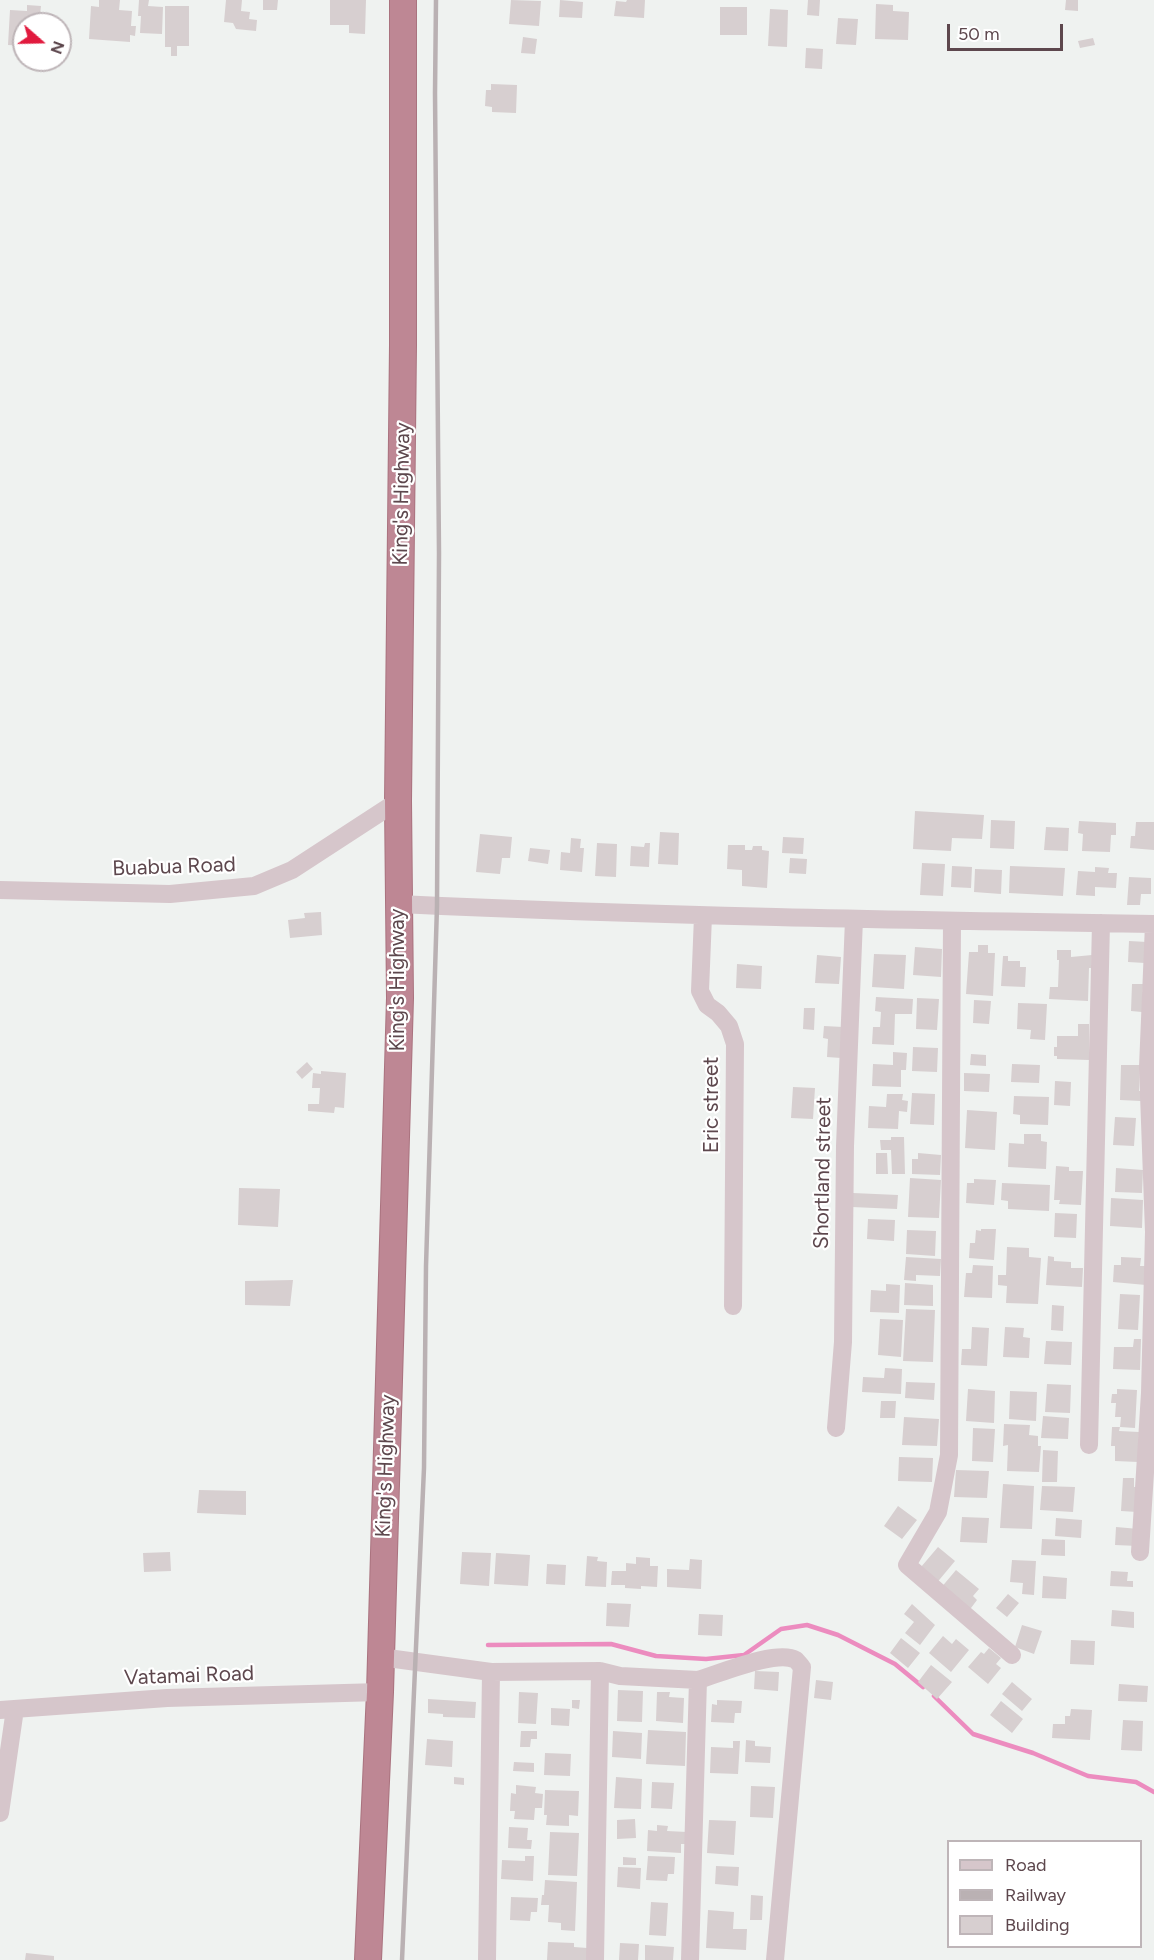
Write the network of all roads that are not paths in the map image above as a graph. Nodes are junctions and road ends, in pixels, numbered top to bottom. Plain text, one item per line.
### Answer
1 (403, 0) edge
2 (398, 801) junction
3 (0, 890) edge
4 (399, 904) junction
5 (703, 916) junction
6 (854, 919) junction
7 (952, 921) junction
8 (1101, 923) junction
9 (1154, 924) edge
10 (733, 1306) dead end
11 (836, 1428) dead end
12 (1089, 1445) dead end
13 (1140, 1552) dead end
14 (1012, 1655) dead end
15 (380, 1657) junction
16 (600, 1671) junction
17 (491, 1672) junction
18 (698, 1680) junction
19 (380, 1692) junction
20 (7, 1710) edge
21 (0, 1813) edge
22 (368, 1960) edge
23 (487, 1960) edge
24 (595, 1960) edge
25 (690, 1960) edge
26 (775, 1960) edge

1 - 2 highway, King's Highway
2 - 3 street, Buabua Road
2 - 4 highway, King's Highway
4 - 5 street
4 - 15 highway, King's Highway
5 - 6 street
5 - 10 street, Eric street
6 - 7 street
6 - 11 street, Shortland street
7 - 8 street
7 - 14 street
8 - 9 street
8 - 12 street
9 - 13 street
15 - 17 street
15 - 19 highway, King's Highway
16 - 17 street
16 - 18 street
16 - 24 street
17 - 23 street
18 - 25 street
18 - 26 street
19 - 20 street, Vatamai Road
19 - 22 highway, King's Highway
20 - 21 street

